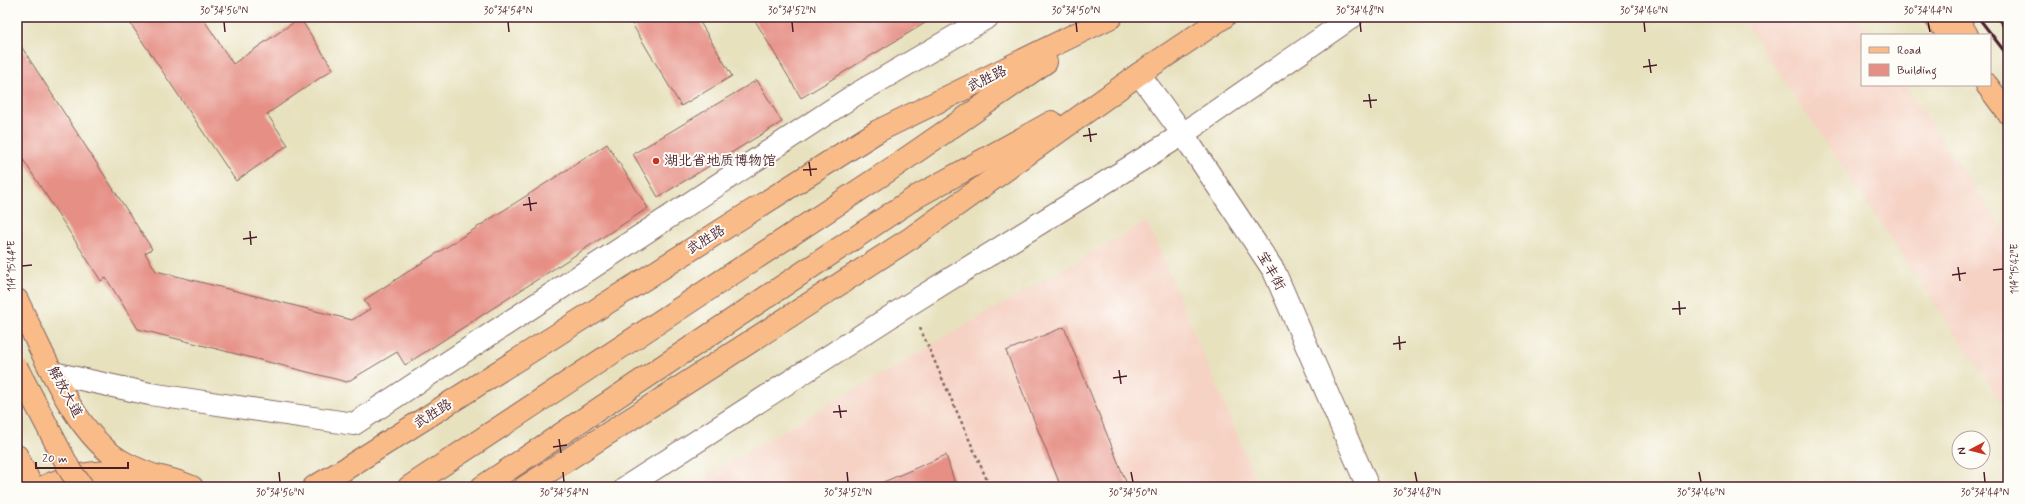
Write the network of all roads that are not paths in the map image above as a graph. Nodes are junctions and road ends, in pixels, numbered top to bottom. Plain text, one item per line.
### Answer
1 (988, 17) edge
2 (1224, 17) edge
3 (1352, 17) edge
4 (1935, 17) edge
5 (1956, 17) edge
6 (1108, 19) edge
7 (1948, 34) edge
8 (1966, 34) edge
9 (1139, 74) junction
10 (1991, 75) edge
11 (1988, 86) edge
12 (2008, 102) edge
13 (2008, 113) edge
14 (1183, 134) junction
15 (17, 300) edge
16 (17, 368) edge
17 (53, 373) junction
18 (17, 456) edge
19 (155, 476) junction
20 (32, 487) edge
21 (43, 487) edge
22 (83, 487) edge
23 (192, 487) edge
24 (314, 487) edge
25 (409, 487) edge
26 (482, 487) edge
27 (525, 487) edge
28 (626, 487) edge
29 (1368, 487) edge

1 - 17 street
2 - 9 main road
3 - 14 street
4 - 7 main road
5 - 8 main road
6 - 24 main road, 武胜路
6 - 25 main road
9 - 14 street, 宝丰街
9 - 26 main road
9 - 27 main road
10 - 12 main road
11 - 13 main road
14 - 28 street
14 - 29 street, 宝丰街
15 - 17 main road, 解放大道
16 - 22 main road, bridge
17 - 19 main road, 解放大道
18 - 20 main road
19 - 21 main road
19 - 23 main road

